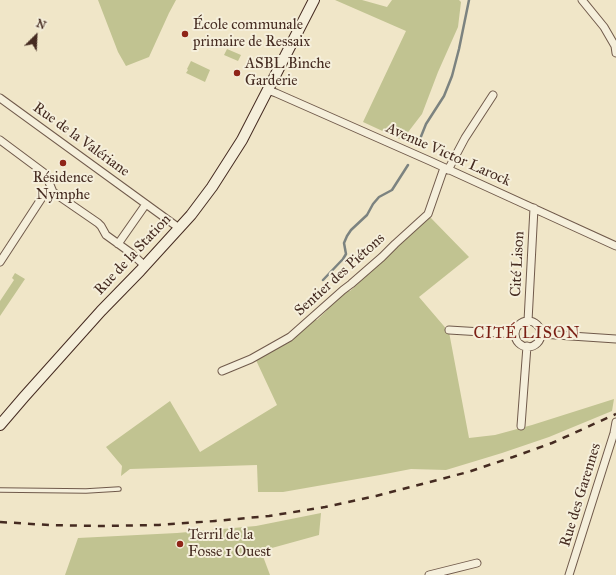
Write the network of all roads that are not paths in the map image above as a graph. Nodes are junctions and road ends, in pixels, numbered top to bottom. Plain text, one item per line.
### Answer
1 (314, 0) edge
2 (582, 0) edge
3 (616, 48) edge
4 (268, 90) junction
5 (493, 95) dead end
6 (0, 98) edge
7 (0, 140) edge
8 (446, 169) junction
9 (51, 189) junction
10 (146, 204) junction
11 (534, 208) junction
12 (179, 228) junction
13 (118, 244) junction
14 (616, 246) edge
15 (0, 262) edge
16 (145, 266) junction
17 (528, 321) junction
18 (449, 330) dead end
19 (515, 334) junction
20 (541, 334) junction
21 (616, 339) edge
22 (527, 346) junction
23 (222, 371) dead end
24 (616, 422) edge
25 (0, 425) edge
26 (521, 426) dead end
27 (119, 489) dead end
28 (0, 490) edge
29 (477, 563) dead end
30 (429, 575) edge
31 (569, 575) edge

1 - 4 street, Rue de la Station
2 - 3 street
4 - 8 street, Avenue Victor Larock
4 - 12 street, Rue de la Station
5 - 8 street, Sentier des Piétons
6 - 10 street, Rue de la Valériane
7 - 9 street
8 - 11 street, Avenue Victor Larock
8 - 23 street, Sentier des Piétons
9 - 13 street
9 - 15 street
10 - 12 street, Rue de la Valériane
10 - 13 street
11 - 14 street, Avenue Victor Larock
11 - 17 street, Cité Lison
12 - 16 street, Rue de la Station
13 - 16 street
16 - 25 street, Rue de la Station
17 - 19 street
17 - 20 street
18 - 19 street
19 - 22 street
20 - 21 street
20 - 22 street
22 - 26 street
24 - 31 street, Rue des Garennes
27 - 28 lane
29 - 30 street

